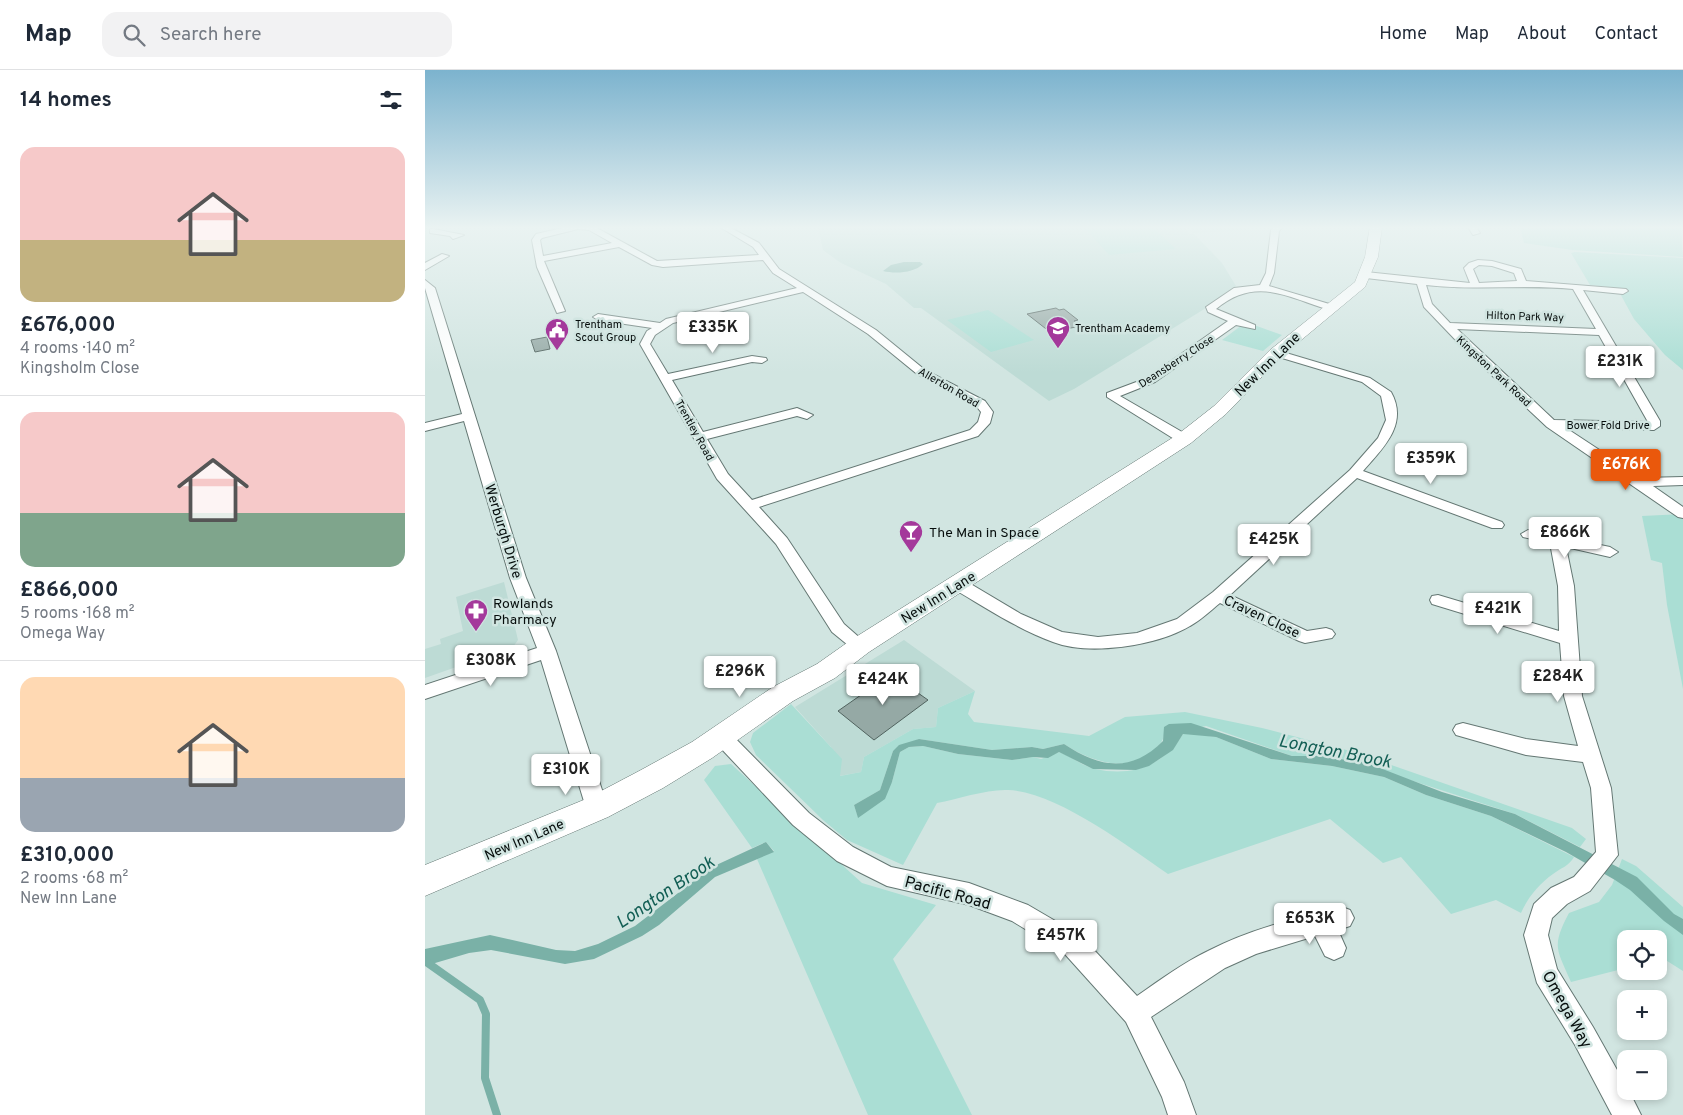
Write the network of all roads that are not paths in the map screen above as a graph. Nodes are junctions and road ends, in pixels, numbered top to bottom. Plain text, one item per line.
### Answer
1 (546, 276) edge
2 (784, 276) edge
3 (1269, 276) edge
4 (1365, 276) edge
5 (1371, 276) edge
6 (1471, 276) edge
7 (1520, 276) edge
8 (425, 283) edge
9 (1421, 283) junction
10 (1523, 284) junction
11 (1476, 286) junction
12 (1576, 286) junction
13 (1264, 287) junction
14 (565, 289) dead end
15 (805, 289) junction
16 (1623, 291) dead end
17 (552, 292) junction
18 (563, 308) dead end
19 (1333, 308) junction
20 (606, 316) dead end
21 (1235, 321) junction
22 (660, 326) junction
23 (1447, 326) junction
24 (1251, 327) dead end
25 (1602, 332) junction
26 (1276, 353) junction
27 (756, 358) dead end
28 (667, 378) junction
29 (801, 412) dead end
30 (469, 416) junction
31 (1551, 424) junction
32 (425, 427) edge
33 (698, 437) junction
34 (1184, 438) junction
35 (1584, 446) joint
36 (1355, 473) junction
37 (1683, 481) edge
38 (1639, 482) junction
39 (749, 506) junction
40 (1683, 514) edge
41 (1497, 525) dead end
42 (1527, 534) dead end
43 (1557, 542) junction
44 (1610, 552) dead end
45 (958, 584) junction
46 (1219, 596) junction
47 (1438, 600) dead end
48 (1325, 634) dead end
49 (1568, 640) junction
50 (860, 646) junction
51 (547, 651) junction
52 (425, 692) edge
53 (1463, 730) dead end
54 (722, 737) junction
55 (1591, 755) junction
56 (597, 808) junction
57 (425, 881) edge
58 (1334, 948) dead end
59 (1135, 1013) junction
60 (1182, 1115) edge
61 (1627, 1115) edge

1 - 17 street
2 - 15 street, Allerton Road
3 - 13 street
4 - 19 street, New Inn Lane
5 - 9 street
6 - 11 street
7 - 10 street
8 - 30 street, Werburgh Drive
9 - 11 street
9 - 23 street, Kingston Park Road
10 - 11 street
10 - 12 street
12 - 16 street
12 - 25 street, Bower Fold Drive
13 - 19 street
13 - 21 street, Deansberry Close
14 - 17 street
15 - 22 street
15 - 39 street, Allerton Road
17 - 18 street
19 - 26 street, New Inn Lane
20 - 22 street
21 - 24 street
21 - 34 street, Deansberry Close
22 - 28 street, Trentley Road
23 - 25 street, Hilton Park Way
23 - 31 street, Kingston Park Road
25 - 31 street, Bower Fold Drive
26 - 34 street, New Inn Lane
26 - 36 street
27 - 28 street
28 - 33 street, Trentley Road
29 - 33 street
30 - 32 street
30 - 51 street, Werburgh Drive
31 - 35 street, Kingston Park Road
33 - 39 street, Trentley Road
34 - 45 street, New Inn Lane
35 - 38 street
36 - 41 street
36 - 46 street
37 - 38 street
38 - 40 street
39 - 50 street, Trentley Road
42 - 43 street
43 - 44 street
43 - 49 street, Omega Way
45 - 46 street
45 - 50 street, New Inn Lane
46 - 48 street, Craven Close
47 - 49 street
49 - 55 street, Omega Way
50 - 54 street, New Inn Lane
51 - 52 street
51 - 56 street, Werburgh Drive
53 - 55 street
54 - 56 street, New Inn Lane
54 - 59 street, Pacific Road
55 - 61 street, Omega Way
56 - 57 street, New Inn Lane
58 - 59 street
59 - 60 street, Pacific Road

